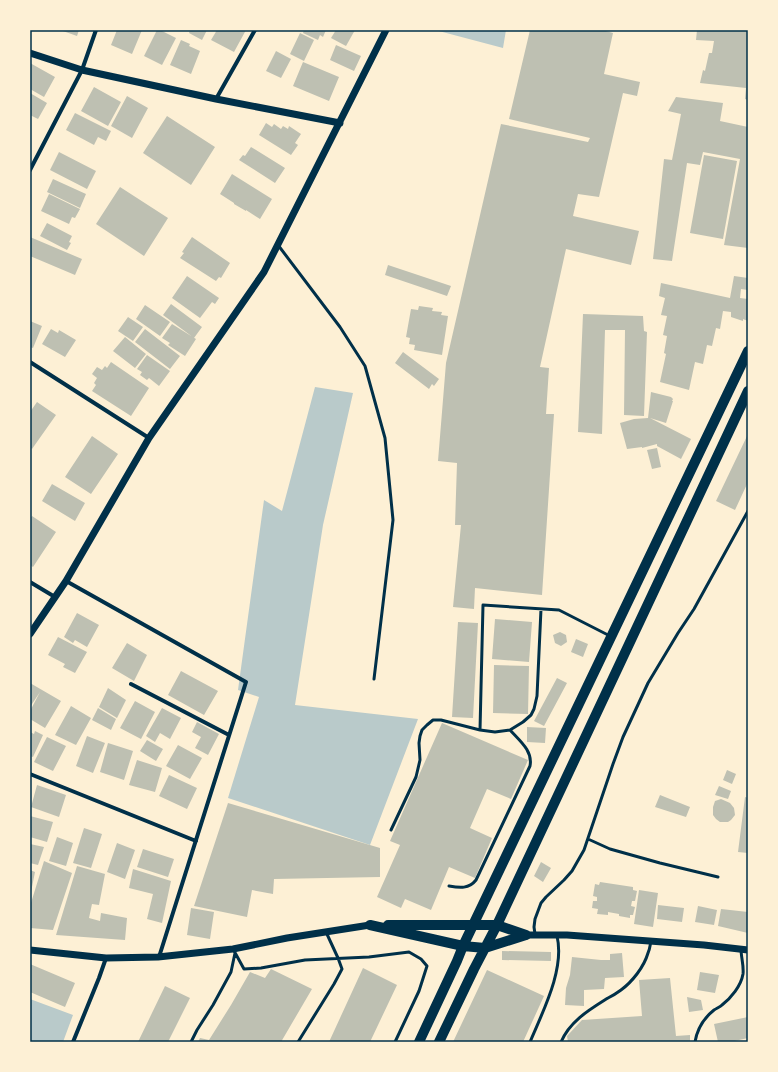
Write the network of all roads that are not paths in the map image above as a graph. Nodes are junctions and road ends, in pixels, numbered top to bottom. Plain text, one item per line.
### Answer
1 (96, 30) edge
2 (255, 30) edge
3 (386, 30) edge
4 (30, 53) edge
5 (82, 70) junction
6 (216, 98) junction
7 (340, 123) junction
8 (30, 170) edge
9 (278, 245) junction
10 (748, 351) edge
11 (30, 362) edge
12 (748, 391) edge
13 (149, 438) junction
14 (748, 510) edge
15 (66, 581) junction
16 (30, 582) edge
17 (55, 597) junction
18 (540, 609) junction
19 (30, 634) edge
20 (611, 636) junction
21 (374, 679) dead end
22 (131, 684) dead end
23 (480, 730) junction
24 (510, 730) junction
25 (229, 735) junction
26 (31, 776) edge
27 (392, 830) dead end
28 (588, 839) junction
29 (196, 841) junction
30 (718, 877) dead end
31 (449, 886) dead end
32 (473, 924) junction
33 (370, 925) junction
34 (497, 925) junction
35 (326, 932) junction
36 (530, 935) junction
37 (557, 935) junction
38 (651, 941) junction
39 (463, 946) junction
40 (485, 948) junction
41 (744, 949) edge
42 (30, 950) edge
43 (234, 951) junction
44 (158, 957) junction
45 (106, 958) junction
46 (338, 958) junction
47 (73, 1042) edge
48 (191, 1042) edge
49 (298, 1042) edge
50 (395, 1042) edge
51 (419, 1042) edge
52 (439, 1042) edge
53 (530, 1042) edge
54 (561, 1042) edge
55 (695, 1042) edge

1 - 5 street
2 - 6 street
3 - 7 street
4 - 5 street
5 - 6 street
5 - 8 street
6 - 7 street
7 - 9 street
9 - 13 street
9 - 21 lane
10 - 20 main road
11 - 13 street
12 - 34 main road
13 - 15 street
14 - 28 lane
15 - 17 street
15 - 25 street
16 - 17 street
17 - 19 street
18 - 20 lane
18 - 23 lane
18 - 24 lane
20 - 32 main road
22 - 25 street
23 - 24 lane
23 - 27 lane
24 - 31 lane
25 - 29 street
26 - 29 street
28 - 30 lane
28 - 36 lane
29 - 44 street
32 - 33 main road
32 - 34 main road
32 - 39 main road
33 - 35 street
33 - 39 main road
34 - 36 main road
34 - 40 main road
35 - 43 street
35 - 46 lane
36 - 37 street
36 - 40 main road
37 - 38 street
37 - 53 lane
38 - 41 street
38 - 54 lane
39 - 40 main road
39 - 51 main road
40 - 52 main road
41 - 55 lane
42 - 45 street
43 - 44 street
43 - 46 lane
43 - 48 lane
44 - 45 street
45 - 47 street
46 - 49 lane
46 - 50 lane

